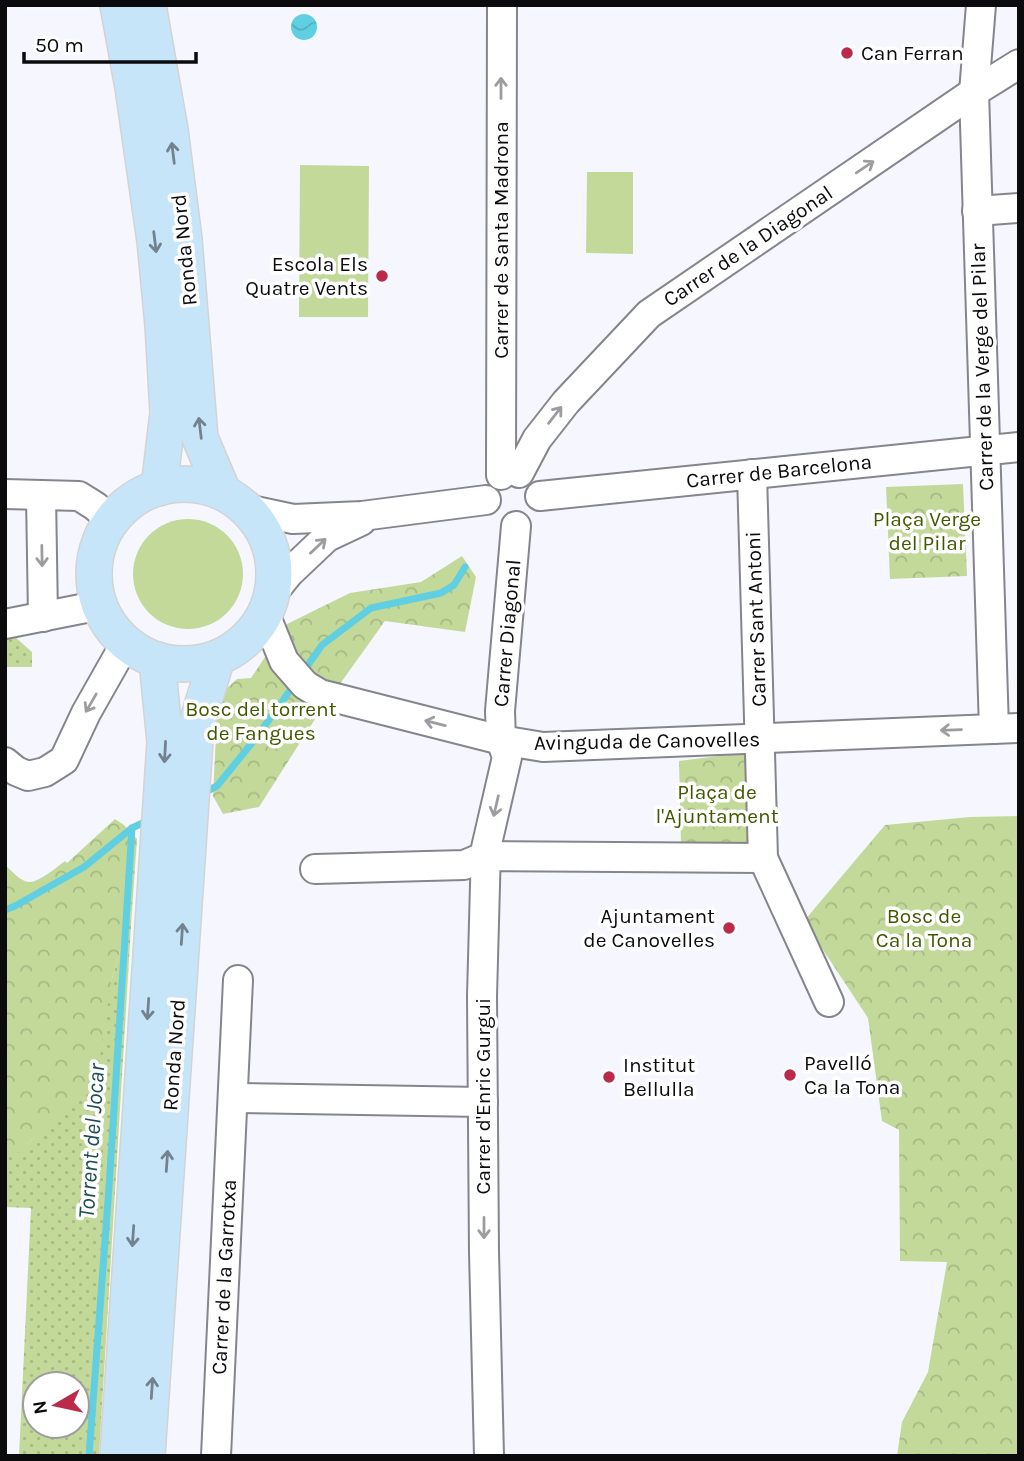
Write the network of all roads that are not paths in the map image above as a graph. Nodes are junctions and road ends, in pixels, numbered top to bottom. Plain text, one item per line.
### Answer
1 (118, 5) edge
2 (148, 5) edge
3 (502, 5) edge
4 (981, 5) edge
5 (1019, 64) edge
6 (974, 92) junction
7 (1019, 208) edge
8 (977, 211) junction
9 (1019, 447) edge
10 (985, 450) junction
11 (510, 474) junction
12 (751, 474) junction
13 (159, 488) junction
14 (5, 494) edge
15 (41, 495) junction
16 (540, 496) junction
17 (235, 500) junction
18 (486, 500) junction
19 (376, 514) junction
20 (112, 521) junction
21 (516, 526) junction
22 (268, 604) junction
23 (101, 605) junction
24 (43, 617) junction
25 (5, 624) edge
26 (125, 644) junction
27 (217, 658) junction
28 (157, 660) junction
29 (1006, 728) edge
30 (760, 738) junction
31 (501, 740) junction
32 (5, 762) edge
33 (180, 806) junction
34 (486, 856) junction
35 (763, 858) junction
36 (314, 869) dead end
37 (238, 980) dead end
38 (829, 1002) dead end
39 (233, 1098) junction
40 (483, 1102) junction
41 (118, 1456) edge
42 (148, 1456) edge
43 (216, 1456) edge
44 (489, 1456) edge

1 -> 13 main road, Ronda Nord
17 -> 2 main road, Ronda Nord
11 -> 3 street, Carrer de Santa Madrona
4 - 6 street, Carrer de la Verge del Pilar
5 - 6 street, Carrer de la Diagonal
6 - 8 street, Carrer de la Verge del Pilar
11 -> 6 street, Carrer de la Diagonal
7 - 8 street
8 - 10 street, Carrer de la Verge del Pilar
9 - 10 street, Carrer de Barcelona
10 - 12 street, Carrer de Barcelona
10 - 29 street, Carrer de la Verge del Pilar
11 - 16 street
11 - 18 street
12 - 16 street, Carrer de Barcelona
12 - 30 street, Carrer Sant Antoni
13 - 17 main road
13 - 20 main road
14 - 15 street
15 - 20 street
15 -> 24 street
16 - 21 street
17 - 19 street
17 - 22 main road
18 - 19 street
18 - 21 street
22 -> 19 street
20 - 23 main road
21 - 31 street, Carrer Diagonal
22 - 27 main road
31 -> 22 street, Avinguda de Canovelles
23 - 24 street
23 - 26 main road
24 - 25 street
26 - 28 main road
26 -> 32 street
27 - 28 main road
27 - 33 main road, Ronda Nord
28 -> 33 main road, Ronda Nord
29 -> 30 street, Avinguda de Canovelles
30 - 31 street, Avinguda de Canovelles
30 - 35 street, Carrer Sant Antoni
31 -> 34 street, Carrer d'Enric Gurgui
33 -> 41 main road, Ronda Nord
42 -> 33 main road, Ronda Nord
34 - 35 street
34 - 36 street
34 - 40 street, Carrer d'Enric Gurgui
35 - 38 street, Carrer Sant Antoni
37 - 39 street, Carrer de la Garrotxa
39 - 40 street
39 - 43 street, Carrer de la Garrotxa
40 -> 44 street, Carrer d'Enric Gurgui

